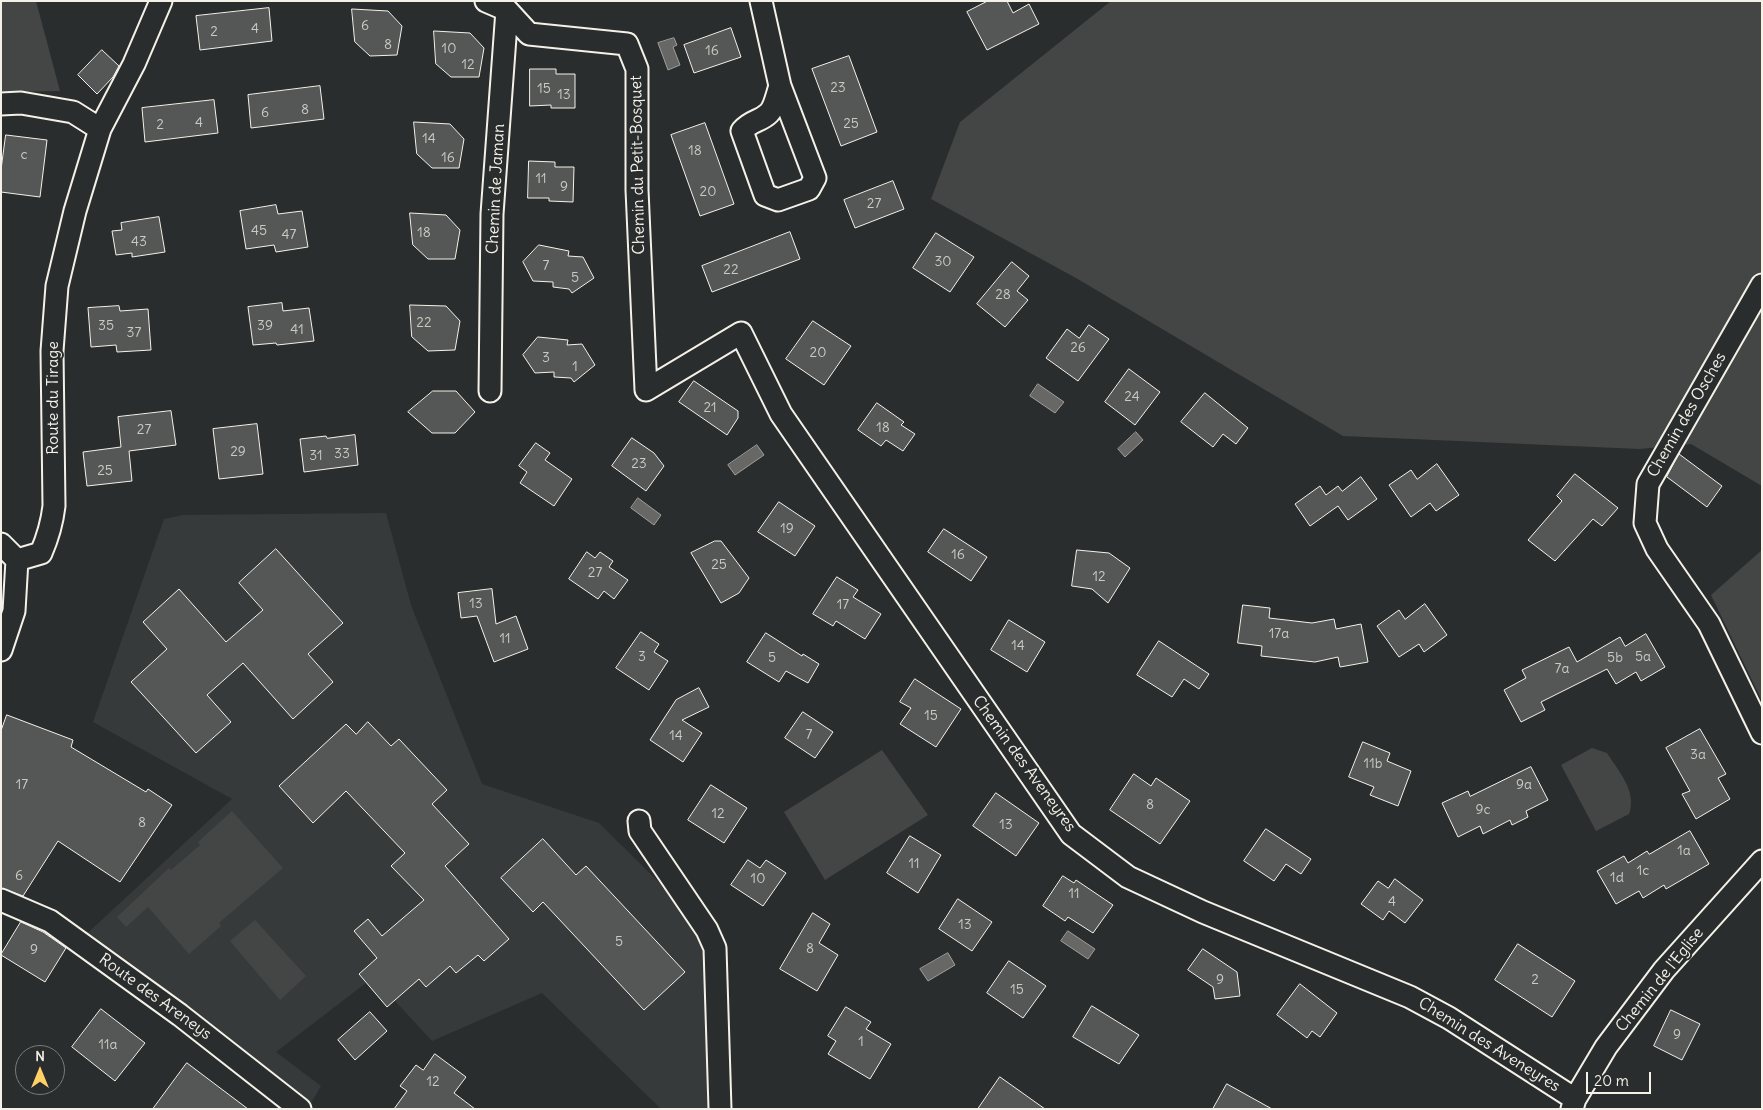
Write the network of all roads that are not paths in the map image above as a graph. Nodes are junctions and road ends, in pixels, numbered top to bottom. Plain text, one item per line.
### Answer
1 (161, 1) edge
2 (486, 1) edge
3 (761, 1) edge
4 (507, 10) junction
5 (780, 86) junction
6 (1, 104) edge
7 (100, 129) junction
8 (1762, 285) edge
9 (490, 390) dead end
10 (646, 390) joint
11 (1, 544) edge
12 (17, 560) junction
13 (1, 650) edge
14 (1762, 733) edge
15 (639, 821) dead end
16 (1761, 860) edge
17 (1, 900) edge
18 (1574, 1104) edge
19 (300, 1109) edge
20 (720, 1109) edge

1 - 7 street
2 - 4 street
3 - 5 street
4 - 9 street, Chemin de Jaman
4 - 10 street, Chemin du Petit-Bosquet
5 - 5 street
6 - 7 street
7 - 12 street, Route du Tirage
8 - 14 street, Chemin des Osches
10 - 18 street, Chemin des Aveneyres
11 - 12 street
12 - 13 street
15 - 20 street
16 - 18 street, Chemin de l'Eglise
17 - 19 street, Route des Areneys

